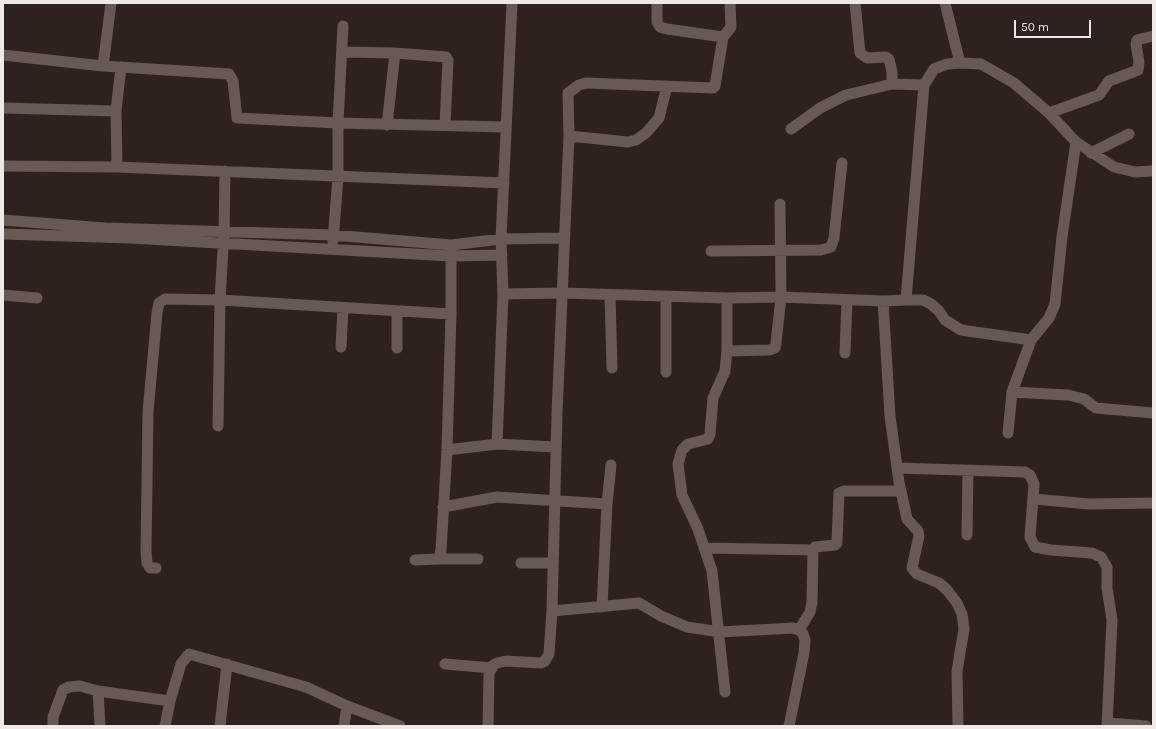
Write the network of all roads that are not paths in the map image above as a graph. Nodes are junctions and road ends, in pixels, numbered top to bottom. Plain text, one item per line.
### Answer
1 (111, 3) edge
2 (512, 3) edge
3 (657, 3) edge
4 (730, 3) edge
5 (855, 3) edge
6 (945, 3) edge
7 (343, 26) dead end
8 (1153, 36) edge
9 (723, 37) junction
10 (342, 52) junction
11 (395, 53) junction
12 (3, 55) edge
13 (960, 63) junction
14 (103, 66) junction
15 (121, 66) junction
16 (892, 84) junction
17 (924, 85) junction
18 (667, 86) junction
19 (3, 108) edge
20 (116, 111) junction
21 (1049, 113) junction
22 (338, 124) junction
23 (387, 125) junction
24 (444, 126) junction
25 (505, 127) junction
26 (791, 128) dead end
27 (1129, 134) dead end
28 (569, 136) junction
29 (1076, 142) junction
30 (1091, 153) junction
31 (842, 163) dead end
32 (3, 166) edge
33 (117, 167) junction
34 (1153, 171) edge
35 (225, 172) junction
36 (338, 177) junction
37 (504, 183) junction
38 (780, 204) dead end
39 (3, 220) edge
40 (79, 231) junction
41 (3, 234) edge
42 (333, 235) junction
43 (224, 238) junction
44 (564, 238) junction
45 (501, 239) junction
46 (332, 250) junction
47 (450, 250) junction
48 (780, 250) junction
49 (711, 251) dead end
50 (502, 255) junction
51 (563, 293) junction
52 (503, 294) junction
53 (3, 295) edge
54 (610, 296) junction
55 (666, 297) junction
56 (781, 297) junction
57 (37, 298) dead end
58 (727, 298) junction
59 (220, 300) junction
60 (847, 300) junction
61 (906, 300) junction
62 (883, 301) junction
63 (343, 308) junction
64 (397, 311) junction
65 (451, 314) junction
66 (1031, 340) junction
67 (341, 347) dead end
68 (397, 348) dead end
69 (727, 351) junction
70 (845, 353) dead end
71 (612, 368) dead end
72 (666, 372) dead end
73 (1012, 392) junction
74 (1153, 413) edge
75 (218, 426) dead end
76 (1008, 433) dead end
77 (497, 444) junction
78 (555, 447) junction
79 (447, 450) junction
80 (611, 465) dead end
81 (897, 468) junction
82 (968, 471) junction
83 (901, 491) junction
84 (1034, 499) junction
85 (554, 500) junction
86 (1153, 502) edge
87 (607, 504) junction
88 (443, 507) junction
89 (967, 535) dead end
90 (704, 548) junction
91 (813, 550) junction
92 (439, 559) junction
93 (478, 559) dead end
94 (415, 560) dead end
95 (521, 563) dead end
96 (553, 563) junction
97 (156, 568) dead end
98 (602, 607) junction
99 (552, 611) junction
100 (799, 630) junction
101 (720, 632) junction
102 (227, 664) junction
103 (445, 664) dead end
104 (492, 668) junction
105 (98, 691) junction
106 (725, 692) dead end
107 (170, 701) junction
108 (347, 706) junction
109 (1107, 724) edge
110 (53, 726) edge
111 (100, 726) edge
112 (165, 726) edge
113 (220, 726) edge
114 (344, 726) edge
115 (400, 726) edge
116 (488, 726) edge
117 (790, 726) edge
118 (958, 726) edge
119 (1146, 726) edge

1 - 14 street
2 - 25 street
3 - 9 street
4 - 9 street
5 - 16 street
6 - 13 street
7 - 10 street
8 - 21 street
9 - 18 street
10 - 11 street
10 - 22 street
11 - 23 street
11 - 24 street
12 - 14 street
13 - 17 street
13 - 21 street
14 - 15 street
15 - 20 street
15 - 22 street
16 - 17 street
16 - 26 street
17 - 61 street
18 - 28 street
18 - 28 street
19 - 20 street
20 - 33 street
21 - 29 street
22 - 23 street
22 - 36 street
23 - 24 street
24 - 25 street
25 - 37 street
27 - 30 street
28 - 44 street
29 - 30 street
29 - 66 street
30 - 34 street
31 - 48 street
32 - 33 street
33 - 35 street
35 - 36 street
35 - 43 street
36 - 37 street
36 - 42 street
37 - 45 street
38 - 48 street
39 - 40 street
40 - 41 street
40 - 43 street
42 - 43 street
42 - 46 street
42 - 47 street
43 - 46 street
43 - 59 street
44 - 45 street
44 - 51 street
45 - 47 street
45 - 50 street
46 - 47 street
47 - 50 street
47 - 65 street
48 - 49 street
48 - 56 street
50 - 52 street
51 - 52 street
51 - 54 street
51 - 78 street
52 - 77 street
53 - 57 street
54 - 55 street
54 - 71 street
55 - 58 street
55 - 72 street
56 - 58 street
56 - 60 street
56 - 69 street
58 - 69 street
59 - 63 street
59 - 75 street
59 - 97 street
60 - 62 street
60 - 70 street
61 - 62 street
61 - 66 street
62 - 81 street
63 - 64 street
63 - 67 street
64 - 65 street
64 - 68 street
65 - 79 street
66 - 73 street
69 - 90 street
73 - 74 street
73 - 76 street
77 - 78 street
77 - 79 street
78 - 85 street
79 - 88 street
80 - 87 street
81 - 82 street
81 - 83 street
82 - 84 street
82 - 89 street
83 - 91 street
83 - 118 street
84 - 86 street
84 - 109 street
85 - 87 street
85 - 88 street
85 - 96 street
87 - 98 street
88 - 92 street
90 - 91 street
90 - 101 street
91 - 100 street
92 - 93 street
92 - 94 street
95 - 96 street
96 - 99 street
98 - 99 street
98 - 101 street
99 - 104 street
100 - 101 street
100 - 117 street
101 - 106 street
102 - 107 street
102 - 108 street
102 - 113 street
103 - 104 street
104 - 116 street
105 - 107 street
105 - 110 street
105 - 111 street
107 - 112 street
108 - 114 street
108 - 115 street
109 - 119 street

